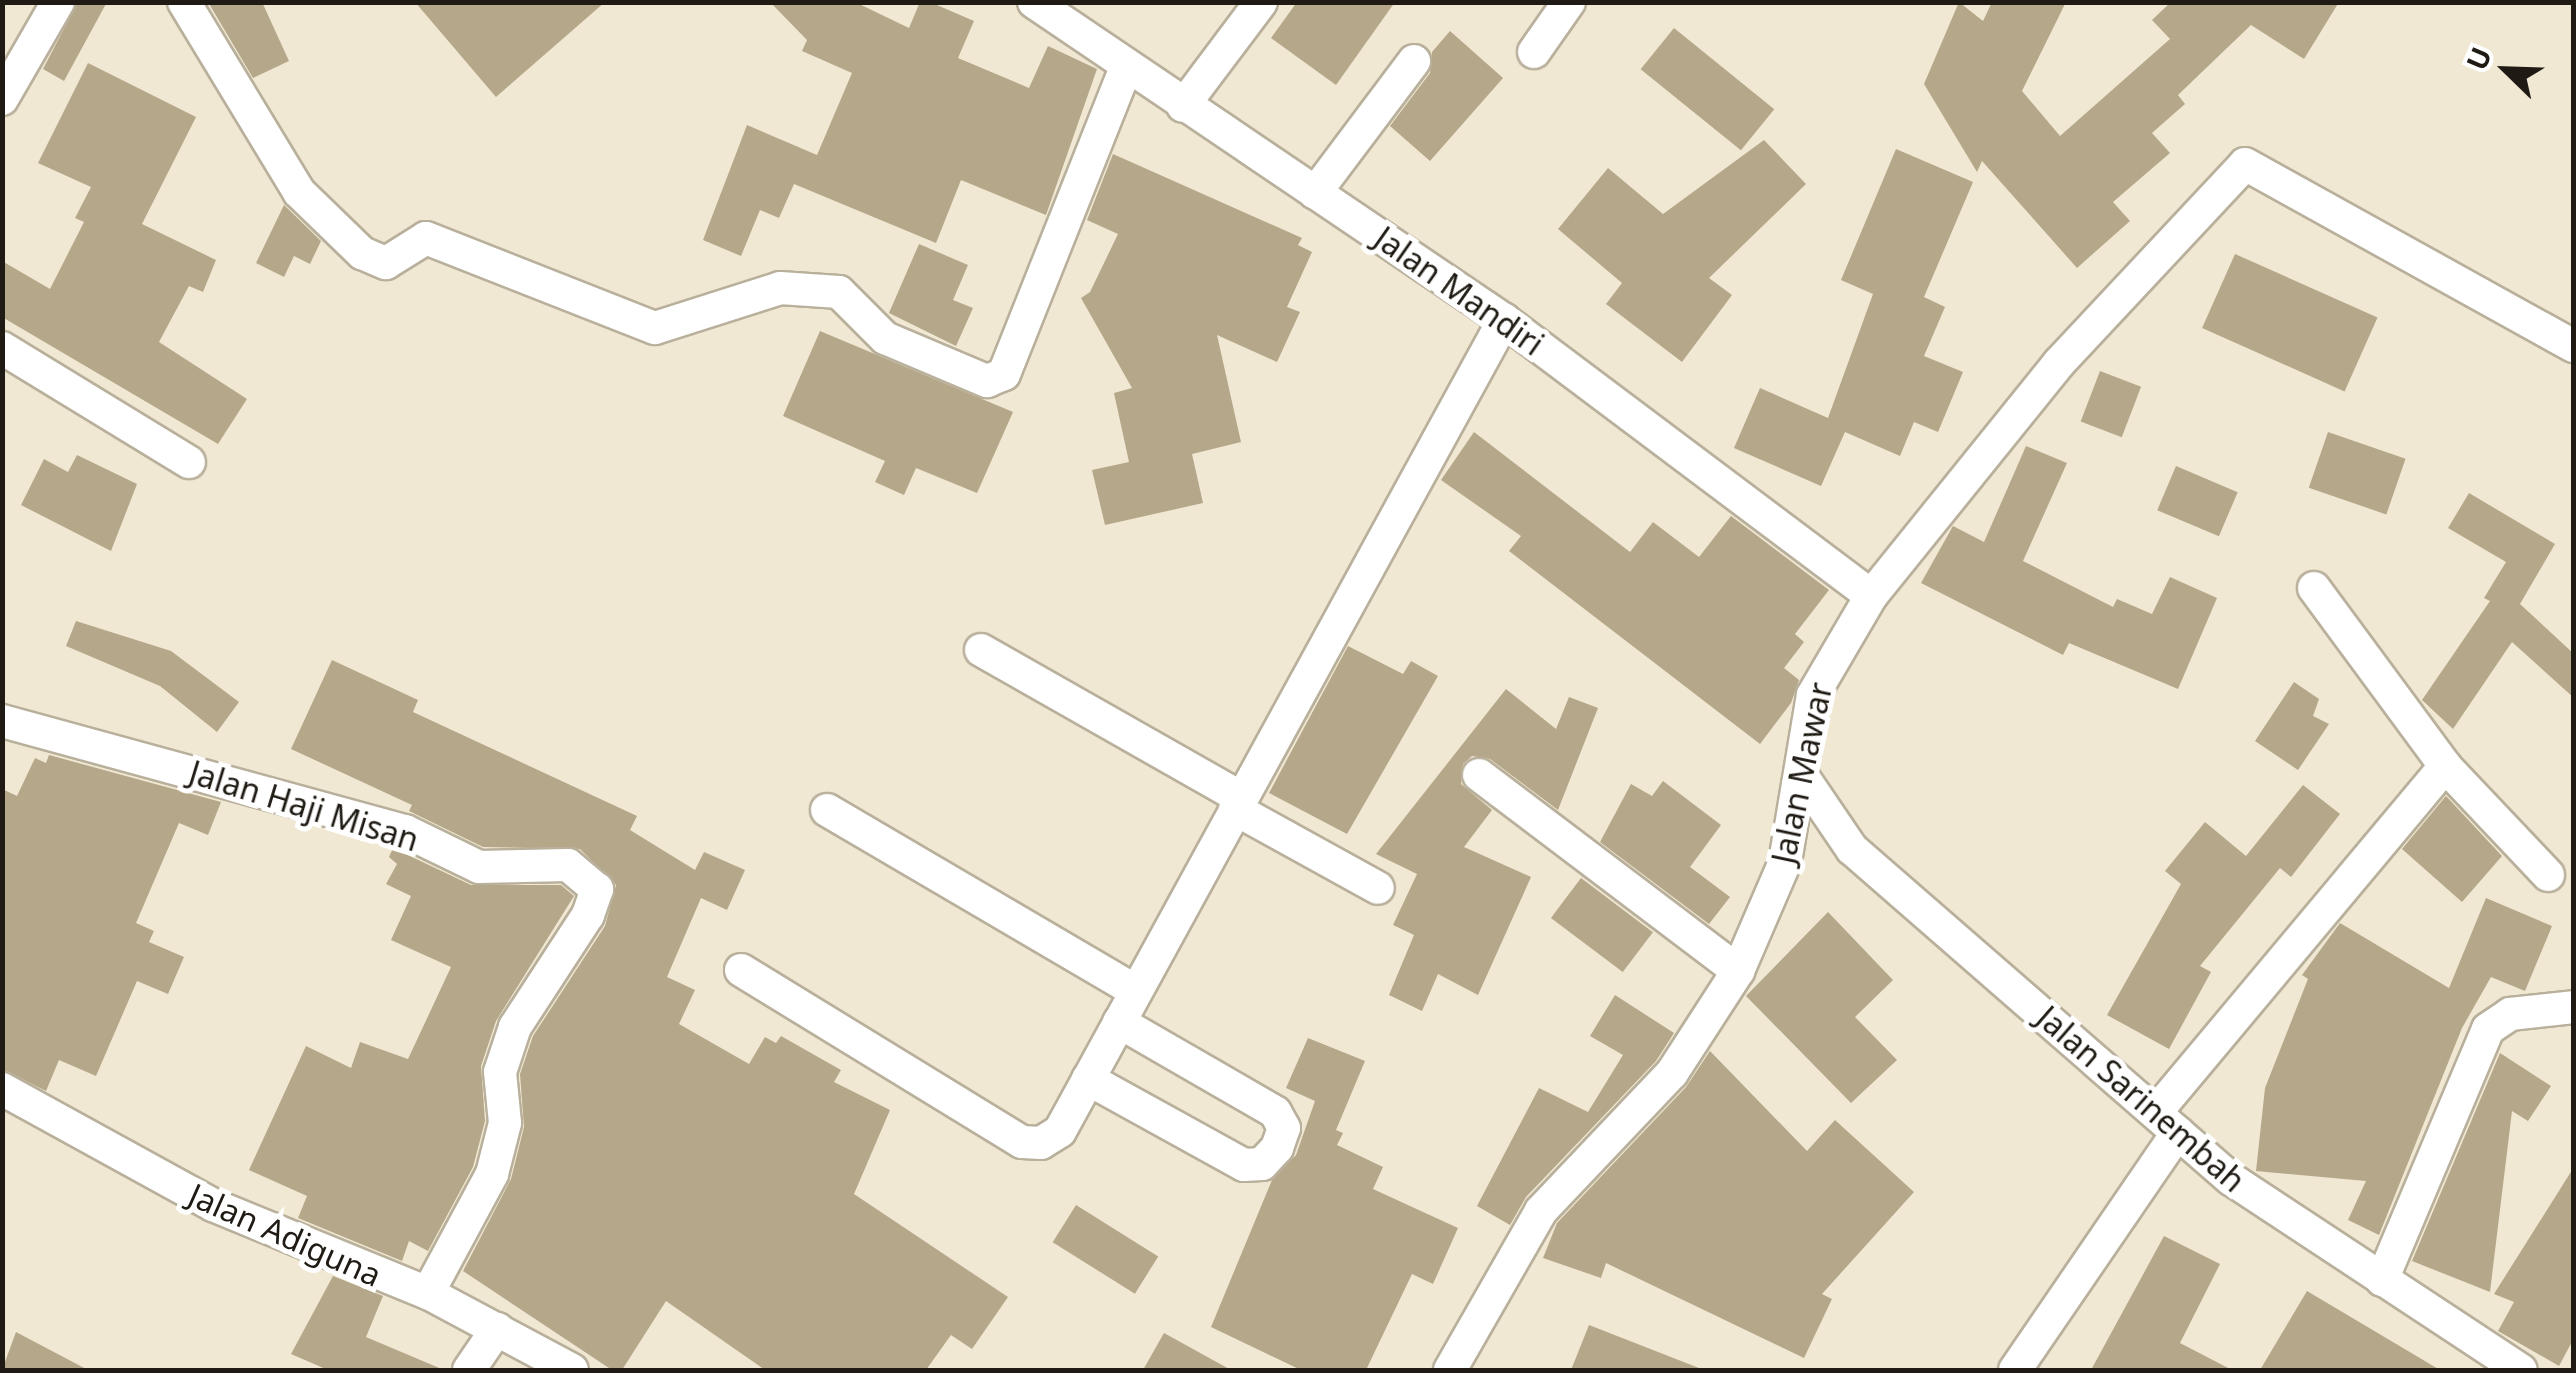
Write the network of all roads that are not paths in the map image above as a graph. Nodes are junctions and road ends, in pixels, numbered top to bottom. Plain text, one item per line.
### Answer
1 (58, 2) edge
2 (184, 2) edge
3 (1034, 2) edge
4 (1261, 2) edge
5 (1569, 2) edge
6 (15, 49) edge
7 (1534, 52) dead end
8 (1414, 61) dead end
9 (1126, 70) junction
10 (2, 99) edge
11 (1183, 106) junction
12 (1315, 192) junction
13 (1504, 320) junction
14 (2574, 346) edge
15 (2, 348) edge
16 (189, 462) dead end
17 (2314, 588) dead end
18 (1871, 596) junction
19 (981, 650) dead end
20 (2, 721) edge
21 (2445, 766) junction
22 (1480, 775) dead end
23 (1803, 777) junction
24 (1238, 804) junction
25 (827, 810) dead end
26 (2548, 875) dead end
27 (1378, 888) dead end
28 (740, 970) dead end
29 (1738, 971) junction
30 (1136, 991) junction
31 (2574, 1007) edge
32 (1119, 1022) junction
33 (1088, 1079) junction
34 (2, 1090) edge
35 (2167, 1122) junction
36 (2382, 1280) junction
37 (428, 1293) junction
38 (497, 1329) junction
39 (469, 1370) edge
40 (572, 1370) edge
41 (1450, 1370) edge
42 (2015, 1370) edge
43 (2521, 1370) edge

1 - 6 street
2 - 9 street
3 - 9 street, Jalan Mandiri
4 - 11 street
5 - 7 street
6 - 10 street
8 - 12 street
9 - 11 street, Jalan Mandiri
11 - 12 street, Jalan Mandiri
12 - 13 street, Jalan Mandiri
13 - 18 street, Jalan Mandiri
13 - 24 street
14 - 18 street, Jalan Mawar
15 - 16 street
17 - 21 street
18 - 23 street, Jalan Mawar
19 - 24 street
20 - 37 street, Jalan Haji Misan
21 - 26 street
21 - 35 street
22 - 29 street
23 - 29 street, Jalan Mawar
23 - 35 street, Jalan Sarinembah
24 - 27 street
24 - 30 street
25 - 30 street
28 - 33 street
29 - 41 street, Jalan Mawar
30 - 32 street
31 - 36 street
32 - 33 street
32 - 33 street
34 - 37 street, Jalan Adiguna
35 - 36 street, Jalan Sarinembah
35 - 42 street
36 - 43 street, Jalan Sarinembah
37 - 38 street, Jalan Adiguna
38 - 39 street
38 - 40 street, Jalan Adiguna

